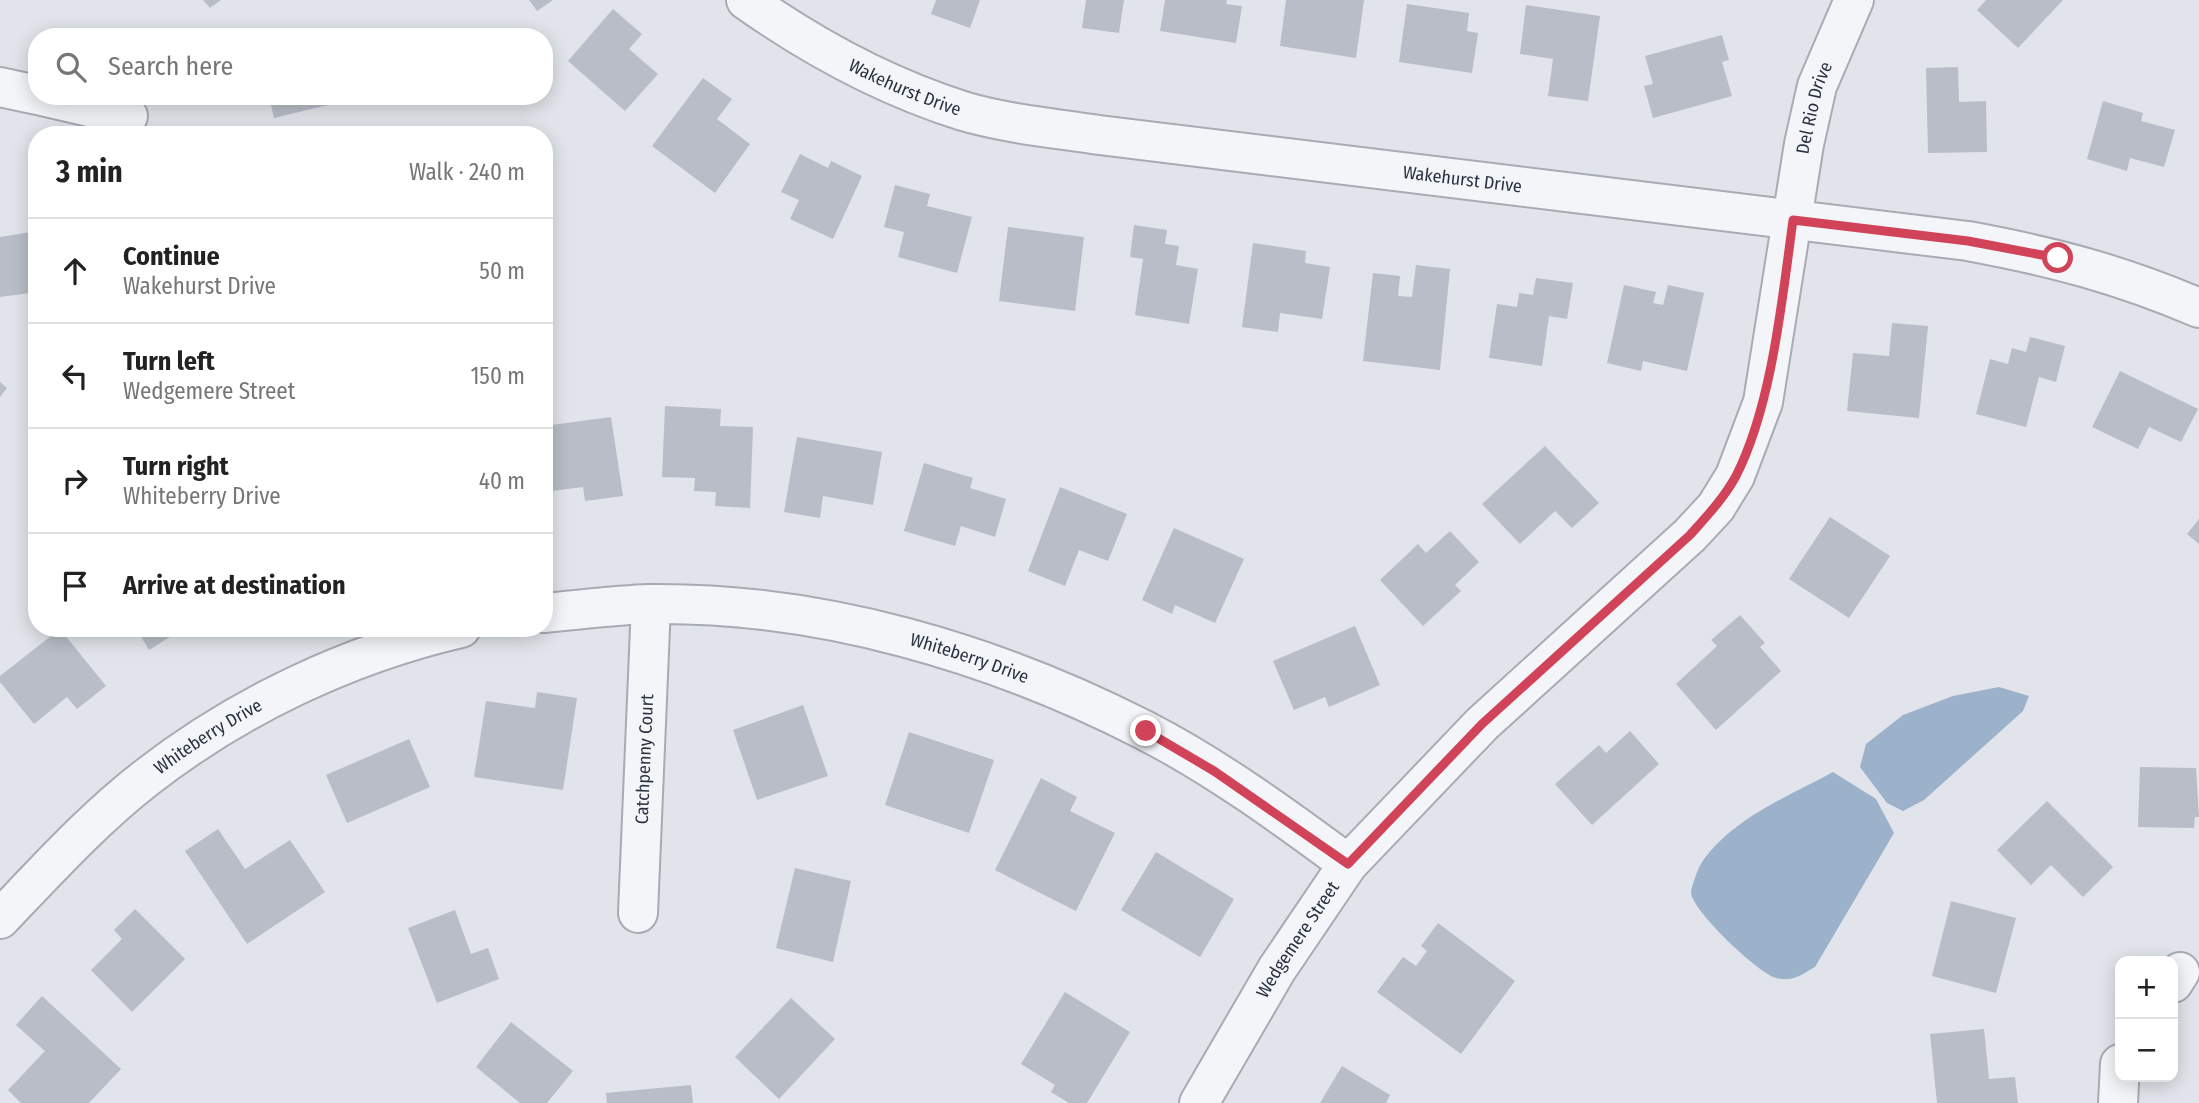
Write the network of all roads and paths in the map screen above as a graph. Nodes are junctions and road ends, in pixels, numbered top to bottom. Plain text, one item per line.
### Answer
1 (746, 0) edge
2 (1854, 0) edge
3 (0, 87) edge
4 (28, 93) edge
5 (81, 105) edge
6 (128, 116) dead end
7 (1793, 220) junction
8 (2199, 308) edge
9 (651, 604) junction
10 (553, 611) edge
11 (421, 637) edge
12 (1348, 864) junction
13 (638, 913) dead end
14 (0, 919) edge
15 (2119, 1082) edge
16 (1199, 1103) edge
17 (2118, 1103) edge

1 - 7 street, Wakehurst Drive
2 - 7 street, Del Rio Drive
3 - 4 street
5 - 6 street
7 - 8 street, Wakehurst Drive
7 - 12 street, Wedgemere Street
9 - 10 street, Whiteberry Drive
9 - 12 street, Whiteberry Drive
9 - 13 street, Catchpenny Court
11 - 14 street, Whiteberry Drive
12 - 16 street, Wedgemere Street
15 - 17 street

